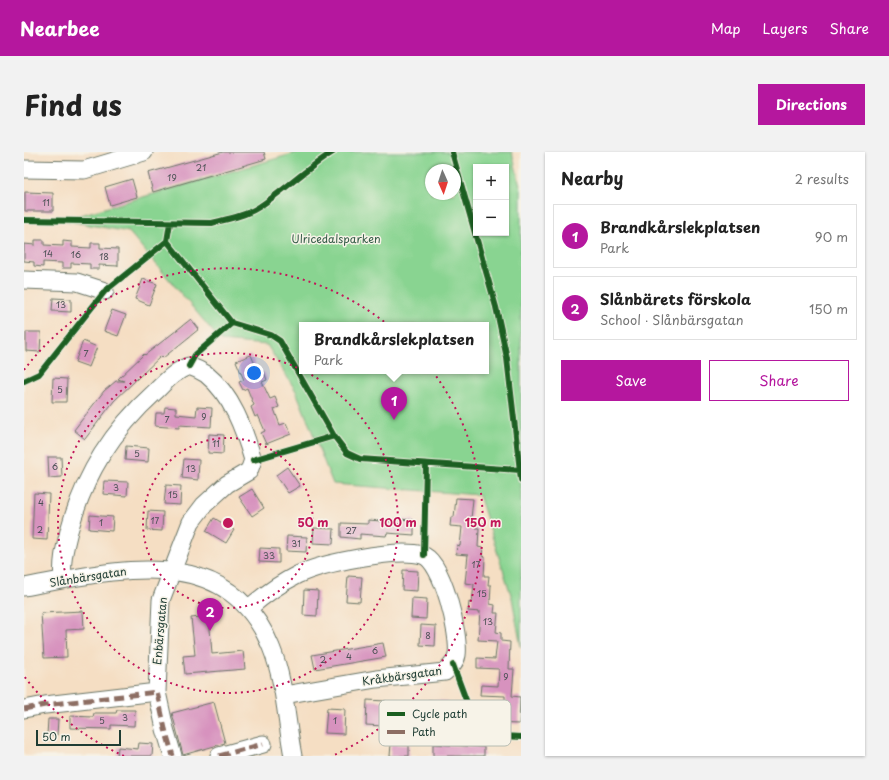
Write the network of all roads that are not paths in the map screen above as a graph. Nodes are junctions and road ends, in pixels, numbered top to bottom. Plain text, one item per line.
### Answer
1 (144, 152) edge
2 (24, 169) edge
3 (24, 280) edge
4 (105, 291) dead end
5 (171, 571) junction
6 (63, 579) junction
7 (24, 587) edge
8 (249, 608) junction
9 (157, 692) junction
10 (284, 695) junction
11 (24, 709) edge
12 (263, 744) dead end
13 (173, 756) edge
14 (218, 756) edge
15 (293, 756) edge

1 - 2 street
3 - 4 street
5 - 6 street, Slånbärsgatan
5 - 6 street, Enbärsgatan
5 - 8 street, Slånbärsgatan
5 - 9 street, Enbärsgatan
6 - 7 street, Slånbärsgatan
8 - 10 street, Slånbärsgatan
8 - 10 street, Kråkbärsgatan
9 - 11 street
9 - 13 street, Enbärsgatan
10 - 15 street, Slånbärsgatan
12 - 14 street

